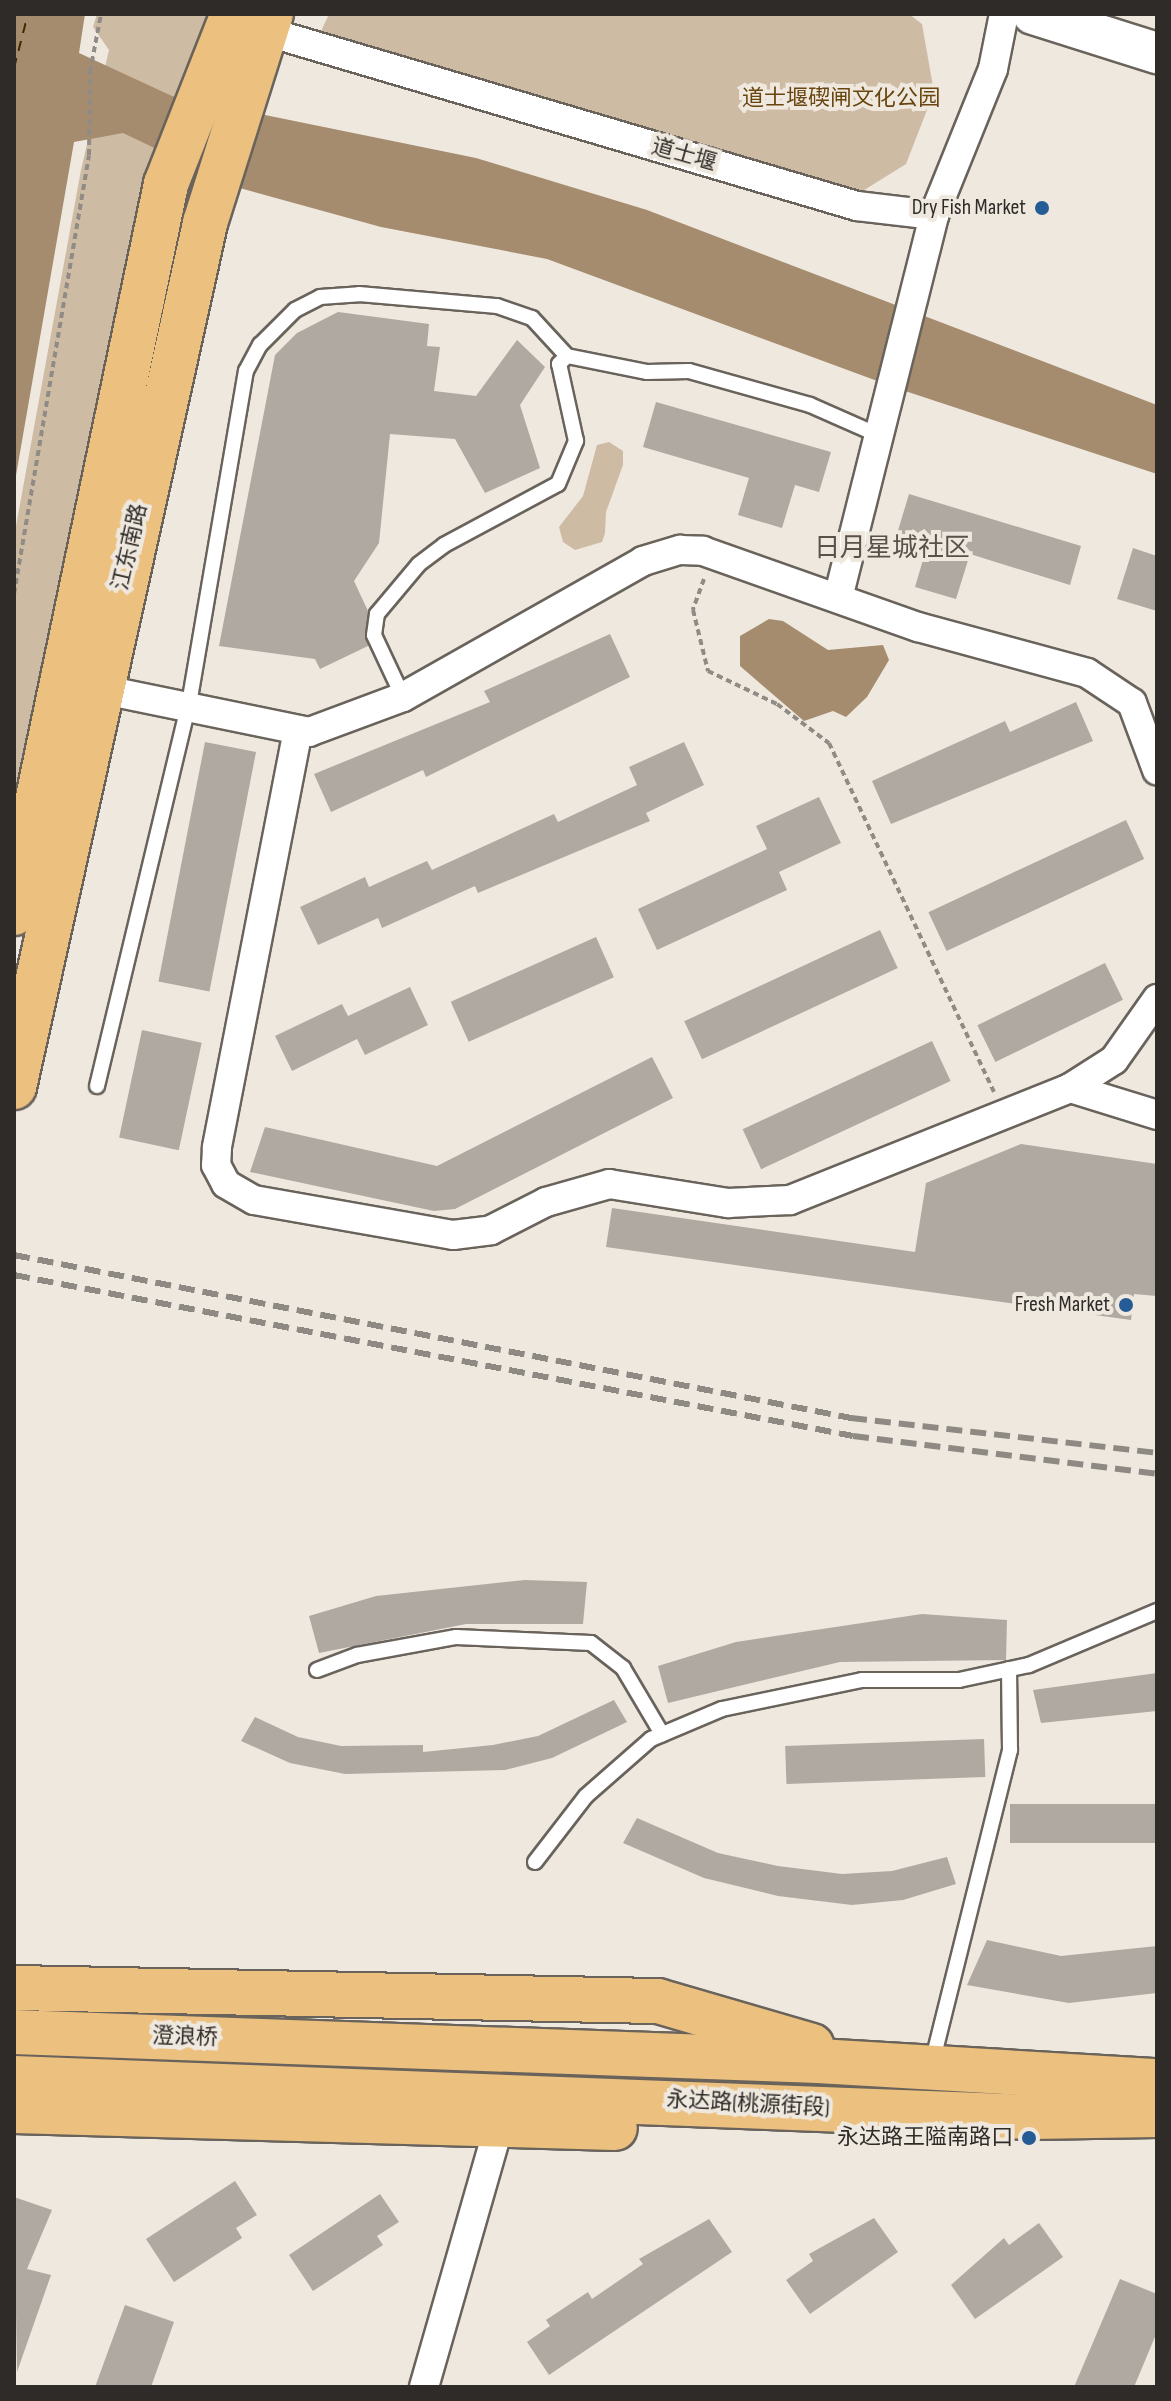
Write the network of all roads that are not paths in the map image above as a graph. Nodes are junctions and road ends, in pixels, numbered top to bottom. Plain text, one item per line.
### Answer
1 (1004, 14) edge
2 (1033, 14) edge
3 (245, 35) edge
4 (1157, 53) edge
5 (934, 215) junction
6 (567, 356) junction
7 (878, 435) junction
8 (838, 598) junction
9 (79, 685) junction
10 (403, 697) junction
11 (189, 704) junction
12 (298, 730) junction
13 (1157, 770) edge
14 (14, 913) edge
15 (1157, 999) edge
16 (97, 1086) dead end
17 (14, 1087) edge
18 (1070, 1088) junction
19 (1157, 1115) edge
20 (1157, 1611) edge
21 (1009, 1669) junction
22 (317, 1670) dead end
23 (662, 1734) junction
24 (535, 1862) dead end
25 (14, 1988) edge
26 (14, 2032) edge
27 (356, 2042) joint
28 (868, 2065) junction
29 (930, 2069) junction
30 (14, 2078) edge
31 (1157, 2081) edge
32 (339, 2086) joint
33 (14, 2111) edge
34 (954, 2113) junction
35 (1157, 2115) edge
36 (499, 2125) junction
37 (424, 2387) edge

1 - 5 street
2 - 4 main road
3 - 5 street, 道士堰
3 - 9 main road, 江东南路
3 - 9 main road, 江东南路
5 - 7 street
6 - 7 lane
6 - 10 lane
6 - 11 lane
7 - 8 street
8 - 10 street
8 - 13 street
9 - 11 street
9 - 14 main road, 江东南路
9 - 17 main road, 江东南路
10 - 12 street
11 - 12 street
11 - 16 lane
12 - 18 street
15 - 18 street
18 - 19 street
20 - 21 lane
21 - 23 lane
21 - 29 lane
22 - 23 lane
23 - 24 lane
25 - 28 main road
26 - 27 main road, 澄浪桥
27 - 28 main road, 永达路(桃源街段)
28 - 29 main road, 永达路(桃源街段)
29 - 31 main road, 永达路(桃源街段)
30 - 32 main road, 澄浪桥
32 - 34 main road, 永达路(桃源街段)
33 - 36 main road
34 - 35 main road, 永达路(桃源街段)
34 - 36 main road
36 - 37 street

